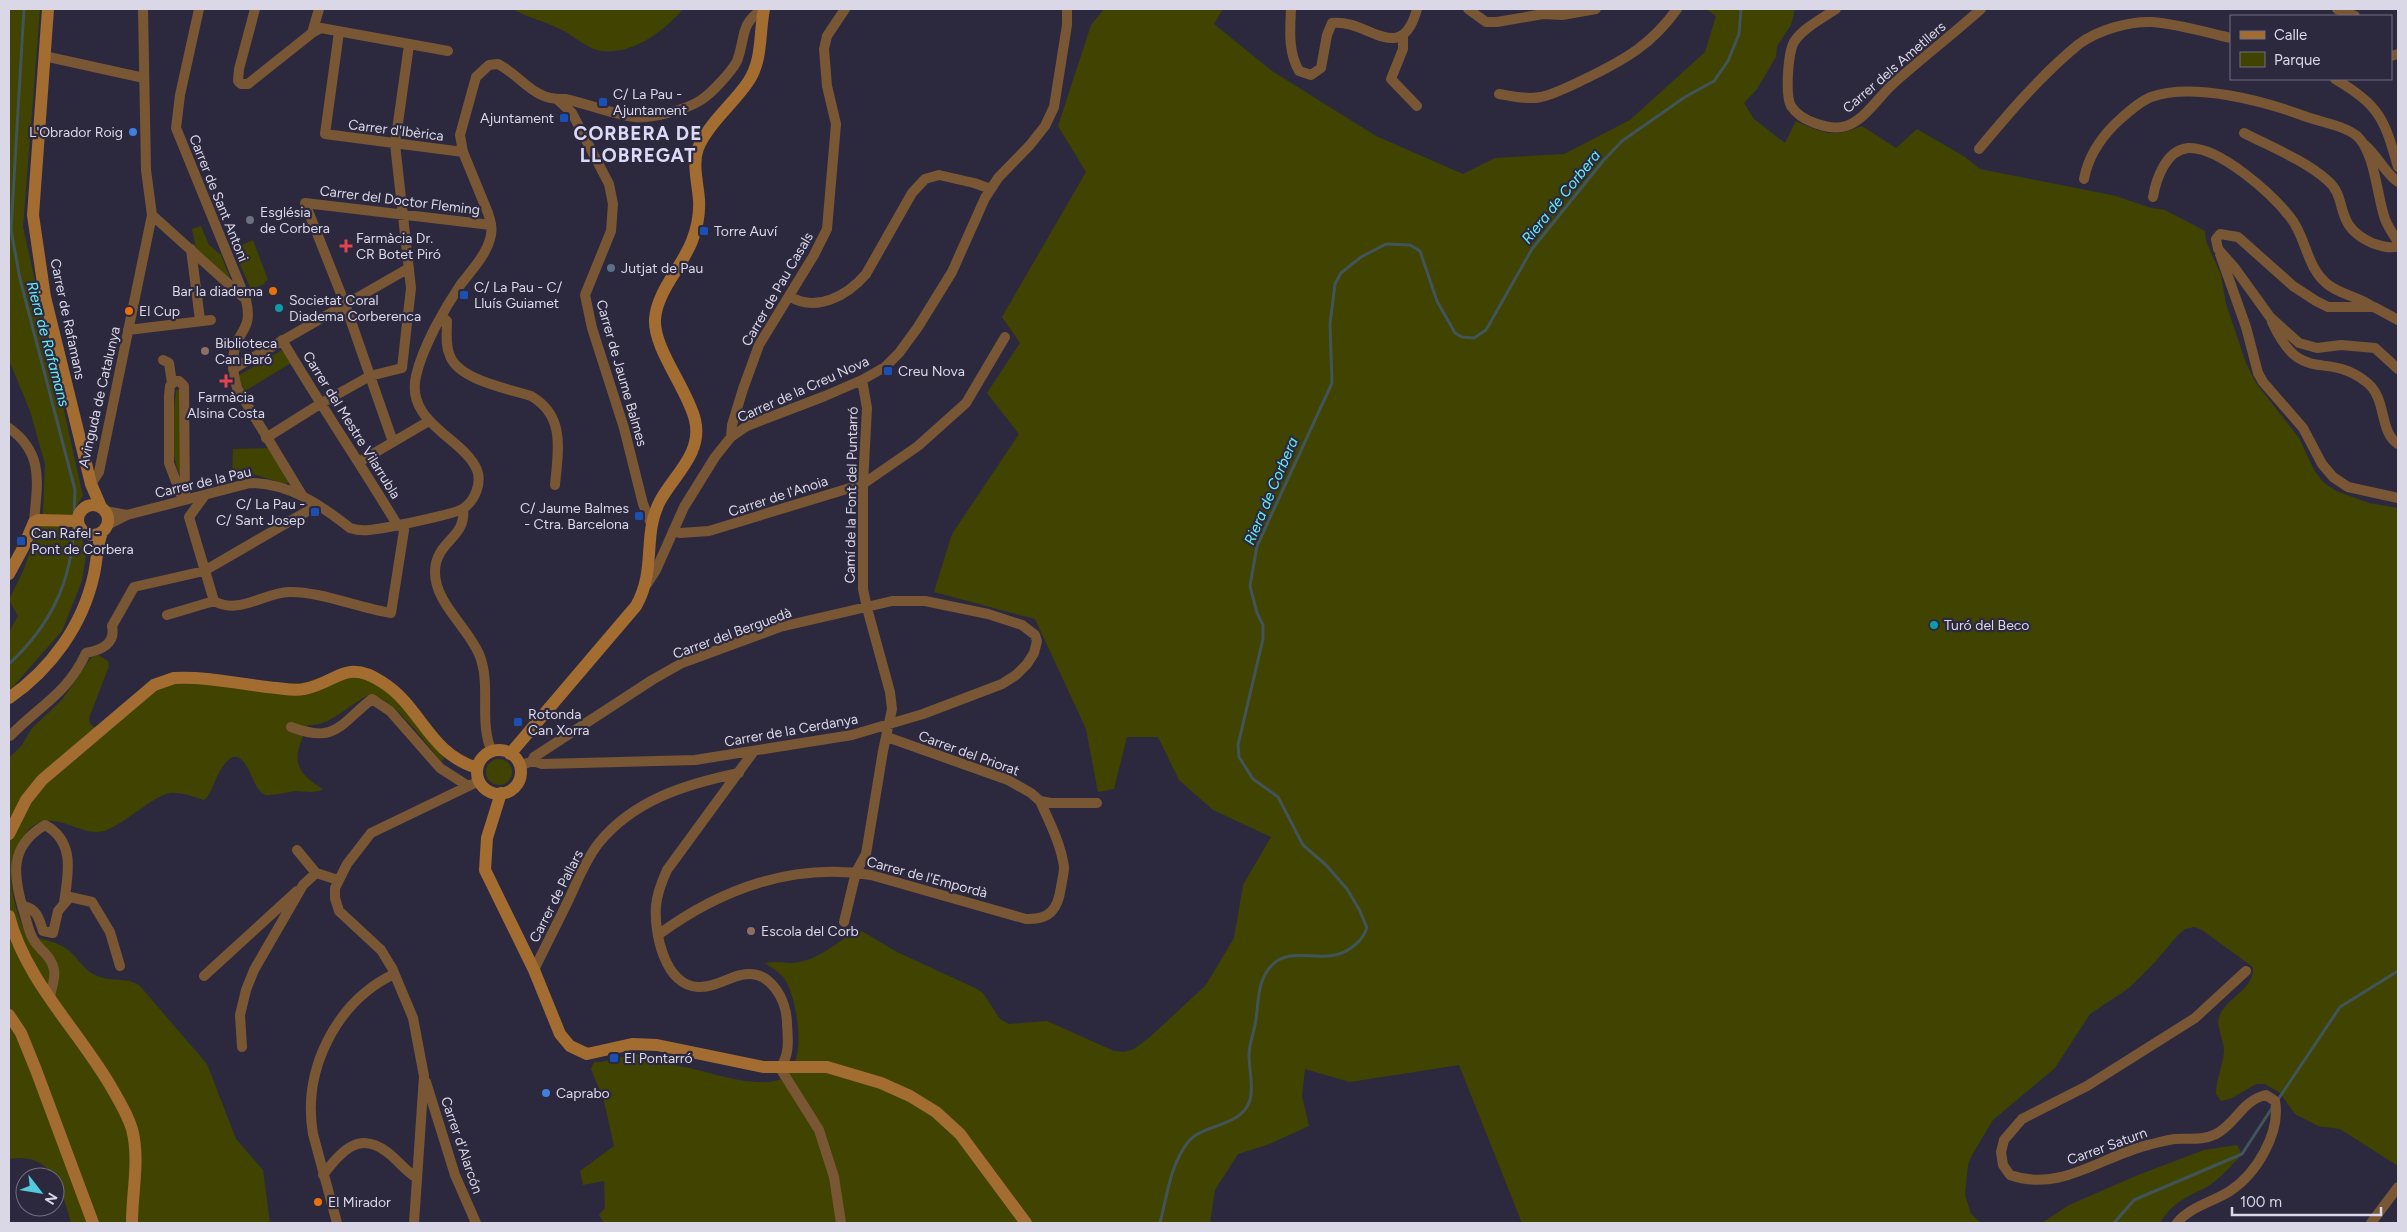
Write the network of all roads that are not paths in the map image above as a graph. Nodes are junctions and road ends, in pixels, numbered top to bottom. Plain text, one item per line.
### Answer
1 (48, 9) edge
2 (143, 9) edge
3 (199, 9) edge
4 (255, 9) edge
5 (319, 9) edge
6 (764, 9) edge
7 (844, 9) edge
8 (1067, 9) edge
9 (1291, 9) edge
10 (1417, 9) edge
11 (1468, 9) edge
12 (1596, 9) edge
13 (1677, 9) edge
14 (1836, 9) edge
15 (1981, 9) edge
16 (2337, 9) edge
17 (2352, 15) edge
18 (744, 30) junction
19 (339, 32) junction
20 (312, 33) junction
21 (761, 33) junction
22 (1402, 36) junction
23 (2230, 38) edge
24 (410, 44) junction
25 (448, 51) dead end
26 (44, 56) junction
27 (144, 78) junction
28 (2336, 80) edge
29 (1499, 94) dead end
30 (557, 99) junction
31 (589, 105) junction
32 (1417, 106) dead end
33 (574, 116) junction
34 (2244, 133) dead end
35 (2362, 143) junction
36 (394, 144) junction
37 (1979, 149) dead end
38 (463, 152) junction
39 (2398, 168) edge
40 (2084, 179) dead end
41 (2398, 182) edge
42 (991, 189) junction
43 (2153, 197) dead end
44 (402, 215) junction
45 (152, 216) junction
46 (491, 224) junction
47 (2398, 242) edge
48 (2398, 246) edge
49 (191, 249) junction
50 (2218, 249) junction
51 (409, 268) junction
52 (789, 296) junction
53 (246, 300) junction
54 (345, 304) junction
55 (2374, 307) junction
56 (442, 317) junction
57 (2270, 317) junction
58 (200, 320) junction
59 (212, 320) dead end
60 (2398, 320) edge
61 (128, 330) junction
62 (1005, 337) dead end
63 (282, 340) junction
64 (163, 360) dead end
65 (420, 364) junction
66 (402, 366) junction
67 (233, 369) junction
68 (2398, 369) edge
69 (416, 375) junction
70 (370, 376) junction
71 (862, 380) junction
72 (172, 383) junction
73 (320, 404) junction
74 (429, 421) junction
75 (9, 428) edge
76 (731, 437) junction
77 (266, 438) junction
78 (393, 442) junction
79 (2398, 444) edge
80 (359, 462) junction
81 (91, 484) junction
82 (863, 484) junction
83 (555, 485) dead end
84 (205, 495) junction
85 (302, 495) junction
86 (642, 495) junction
87 (2398, 498) edge
88 (184, 499) junction
89 (660, 500) junction
90 (318, 505) junction
91 (103, 509) junction
92 (463, 509) junction
93 (127, 515) junction
94 (84, 520) junction
95 (40, 521) junction
96 (402, 525) junction
97 (652, 526) junction
98 (105, 529) junction
99 (673, 532) junction
100 (97, 550) junction
101 (204, 571) junction
102 (9, 574) edge
103 (647, 584) junction
104 (214, 601) junction
105 (866, 608) junction
106 (167, 615) dead end
107 (1036, 641) joint
108 (9, 698) edge
109 (890, 725) junction
110 (291, 727) dead end
111 (10, 736) dead end
112 (887, 737) junction
113 (754, 751) junction
114 (492, 752) junction
115 (510, 754) junction
116 (534, 761) junction
117 (477, 768) junction
118 (739, 773) junction
119 (473, 784) junction
120 (501, 794) junction
121 (1040, 800) junction
122 (1097, 803) dead end
123 (9, 834) edge
124 (297, 850) dead end
125 (856, 872) junction
126 (316, 873) junction
127 (338, 880) junction
128 (300, 890) junction
129 (64, 903) junction
130 (23, 906) junction
131 (9, 916) edge
132 (844, 922) dead end
133 (658, 935) junction
134 (120, 966) dead end
135 (534, 970) junction
136 (2246, 971) dead end
137 (394, 974) junction
138 (204, 976) dead end
139 (50, 997) junction
140 (9, 1015) edge
141 (242, 1047) dead end
142 (780, 1068) junction
143 (424, 1076) junction
144 (323, 1175) junction
145 (417, 1178) junction
146 (2398, 1187) edge
147 (93, 1223) edge
148 (132, 1223) edge
149 (337, 1223) edge
150 (414, 1223) edge
151 (476, 1223) edge
152 (841, 1223) edge
153 (1026, 1223) edge
154 (2177, 1223) edge
155 (2370, 1223) edge

1 - 26 street, Carrer de Rafamans
2 - 27 street, Avinguda de Catalunya
3 - 53 street, Carrer de Sant Antoni
4 - 20 street
5 - 20 street
6 - 18 street
6 - 21 street
7 - 52 street, Carrer de Pau Casals
8 - 42 street, Carrer de la Creu Nova
9 - 22 street
10 - 22 street
11 - 12 street
13 - 29 street
14 - 15 street, Carrer dels Ametllers
16 - 17 street
18 - 21 street
18 - 31 street
19 - 20 street
19 - 24 street
19 - 36 street, Carrer d'Ibèrica
21 - 89 street
22 - 32 street
23 - 37 street
24 - 25 street
24 - 36 street
26 - 27 street
26 - 81 street, Carrer de Rafamans
27 - 45 street, Avinguda de Catalunya
28 - 39 street
30 - 31 street
30 - 33 street, Carrer de Jaume Balmes
30 - 38 street
31 - 33 street
33 - 86 street, Carrer de Jaume Balmes
34 - 48 street
35 - 40 street
35 - 41 street
35 - 47 street
36 - 38 street, Carrer d'Ibèrica
36 - 44 street
38 - 46 street
42 - 52 street
42 - 71 street, Carrer de la Creu Nova
43 - 55 street
44 - 46 street, Carrer del Doctor Fleming
44 - 51 street
44 - 54 street, Carrer del Doctor Fleming
45 - 49 street
45 - 61 street, Avinguda de Catalunya
46 - 56 street
49 - 53 street
49 - 58 street
50 - 55 street
50 - 57 street
50 - 87 street
51 - 54 street
51 - 66 street
52 - 76 street, Carrer de Pau Casals
53 - 67 street, Carrer de Sant Antoni
54 - 63 street
54 - 70 street
55 - 60 street
56 - 65 street
56 - 83 street
57 - 68 street
57 - 79 street
58 - 59 street
58 - 61 street
61 - 81 street, Avinguda de Catalunya
62 - 82 street, Carrer de l'Anoia
63 - 67 street
63 - 73 street, Carrer del Mestre Vilarrubla
64 - 72 street
65 - 66 street
65 - 69 street
66 - 69 street
66 - 70 street
67 - 77 street, Carrer de Sant Antoni
69 - 74 street
70 - 73 street
70 - 78 street
71 - 76 street, Carrer de la Creu Nova
71 - 82 street, Camí de la Font del Puntarró
72 - 88 street
72 - 88 street
73 - 77 street
73 - 80 street, Carrer del Mestre Vilarrubla
74 - 78 street
74 - 92 street
75 - 95 street
76 - 99 street, Carrer de la Creu Nova
77 - 85 street, Carrer de Sant Antoni
78 - 80 street
80 - 96 street, Carrer del Mestre Vilarrubla
81 - 91 street, Carrer de Rafamans
81 - 94 street, Carrer de Rafamans
82 - 99 street, Carrer de l'Anoia
82 - 105 street, Camí de la Font del Puntarró
84 - 85 street, Carrer de la Pau
84 - 88 street, Carrer de la Pau
84 - 101 street
85 - 90 street, Carrer de la Pau
86 - 89 street
86 - 97 street, Carrer de Jaume Balmes
88 - 93 street, Carrer de la Pau
89 - 97 street
90 - 96 street, Carrer de la Pau
90 - 101 street
91 - 93 street, Carrer de la Pau
91 - 94 street
91 - 98 street, Carrer de Rafamans
92 - 96 street, Carrer de la Pau
92 - 114 street
93 - 98 street, Carrer de la Pau
94 - 95 street
94 - 98 street
94 - 100 street
95 - 102 street
96 - 104 street
97 - 103 street
98 - 100 street
99 - 103 street, Carrer de la Creu Nova
100 - 108 street
101 - 104 street
101 - 111 street
103 - 115 street
104 - 106 street
105 - 107 street, Carrer del Berguedà
105 - 109 street, Camí de la Font del Puntarró
105 - 116 street, Carrer del Berguedà
107 - 109 street, Carrer de la Cerdanya
109 - 112 street, Camí de la Font del Puntarró
109 - 113 street, Carrer de la Cerdanya
110 - 119 street
112 - 121 street, Carrer del Priorat
112 - 125 street, Camí de la Font del Puntarró
113 - 116 street, Carrer de la Cerdanya
113 - 118 street
114 - 115 street
114 - 117 street
115 - 116 street
116 - 120 street
117 - 119 street
117 - 123 street
118 - 133 street
118 - 135 street, Carrer de Pallars
119 - 120 street
119 - 127 street
120 - 135 street
121 - 122 street, Carrer del Priorat
121 - 125 street, Carrer de l'Empordà
124 - 126 street
125 - 132 street, Camí de la Font del Puntarró
125 - 133 street, Carrer de l'Empordà
126 - 127 street
126 - 128 street
127 - 137 street
128 - 138 street
128 - 141 street
129 - 130 street
129 - 130 street
129 - 134 street
130 - 139 street
131 - 139 street
133 - 142 street
135 - 142 street
136 - 154 street, Carrer Saturn
137 - 143 street
137 - 144 street
139 - 148 street
140 - 147 street
142 - 152 street
142 - 153 street
143 - 145 street
143 - 151 street, Carrer d'Alarcón
144 - 145 street
144 - 149 street
145 - 150 street
146 - 155 street

